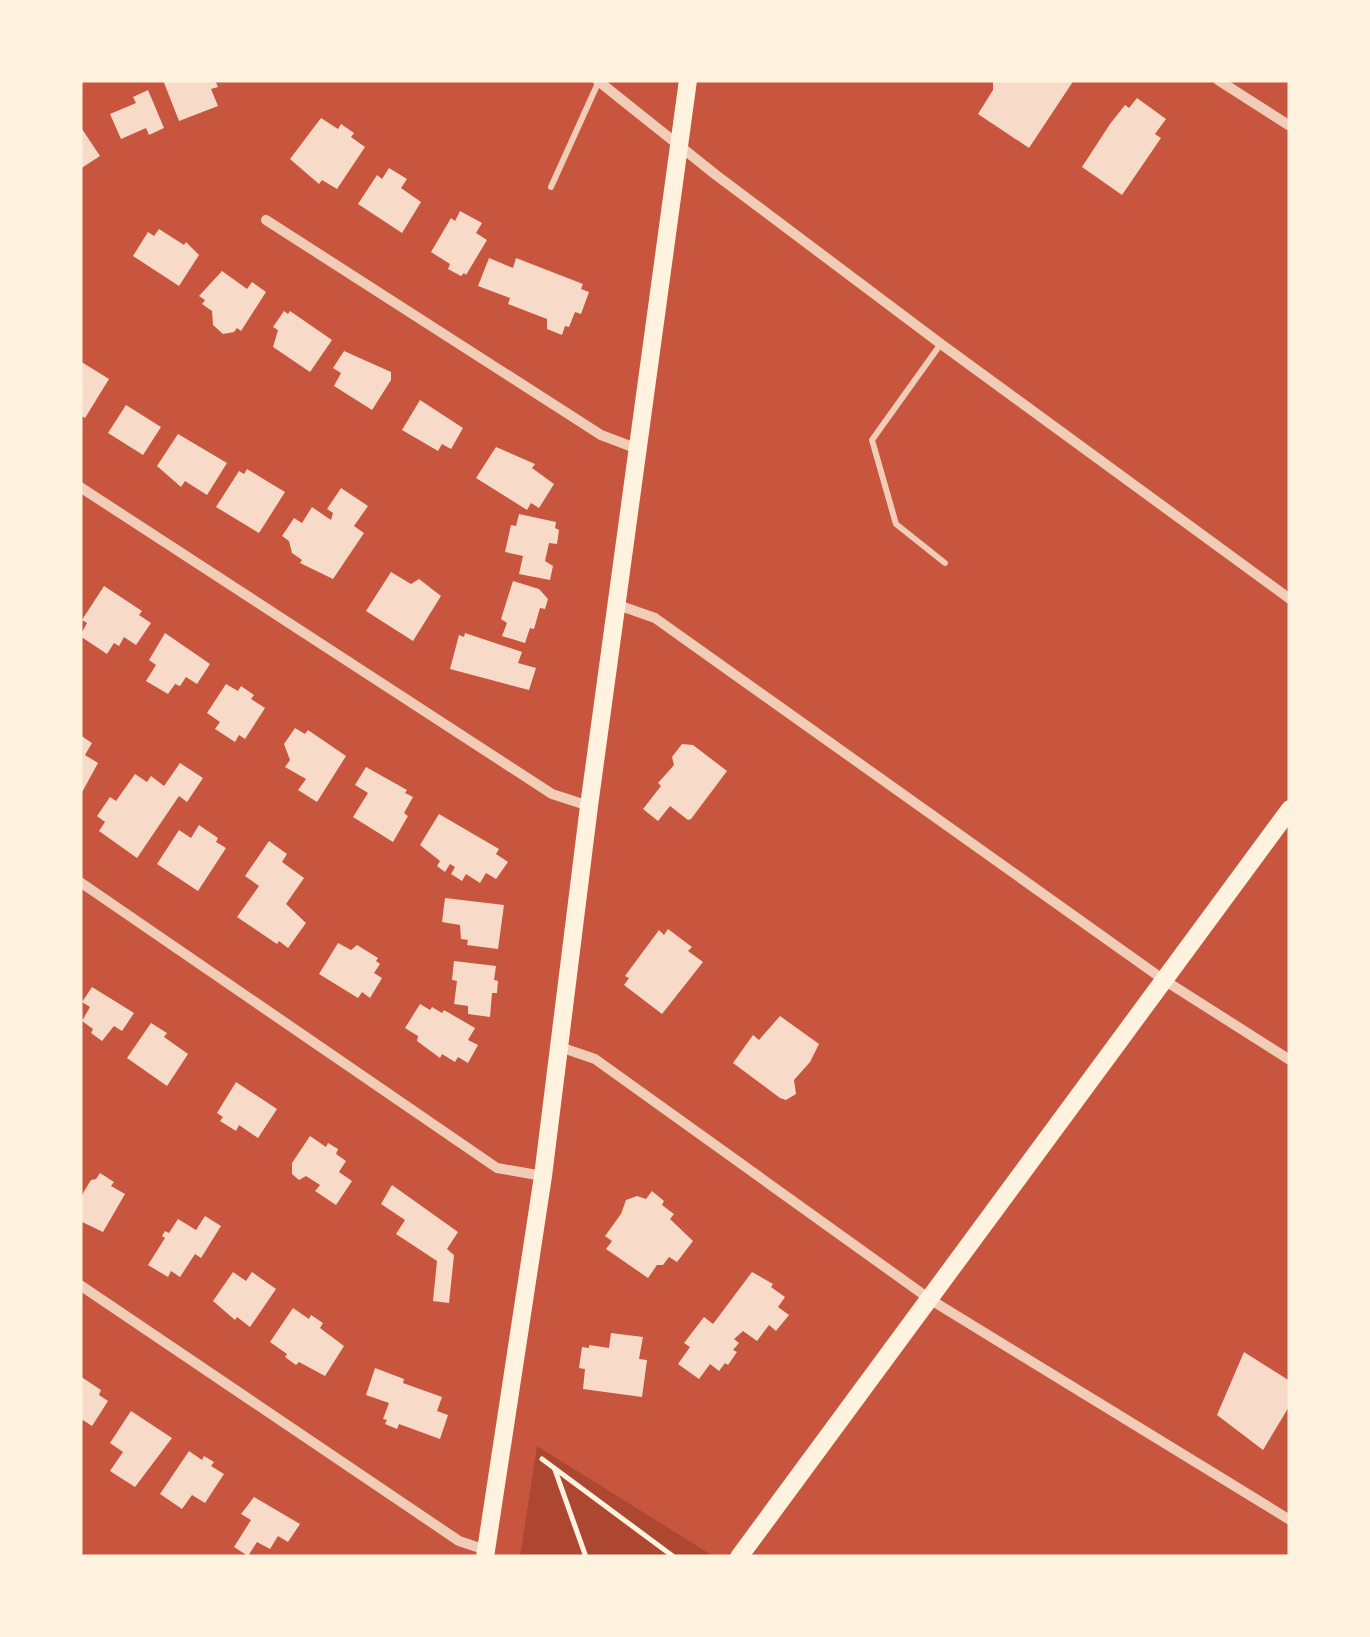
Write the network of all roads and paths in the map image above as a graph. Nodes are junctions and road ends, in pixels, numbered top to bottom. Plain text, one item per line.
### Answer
1 (688, 80) edge
2 (1218, 80) edge
3 (598, 81) edge
4 (1290, 126) edge
5 (680, 144) junction
6 (550, 187) dead end
7 (266, 220) dead end
8 (941, 344) junction
9 (638, 448) junction
10 (80, 488) edge
11 (945, 563) dead end
12 (1290, 600) edge
13 (618, 606) junction
14 (589, 806) junction
15 (1290, 809) edge
16 (80, 882) edge
17 (1164, 980) junction
18 (560, 1047) junction
19 (1290, 1060) edge
20 (543, 1176) junction
21 (80, 1285) edge
22 (931, 1300) junction
23 (542, 1459) dead end
24 (555, 1469) junction
25 (1290, 1520) edge
26 (486, 1553) edge
27 (586, 1557) edge
28 (674, 1557) edge
29 (739, 1557) edge

1 - 5 main road
2 - 4 street
3 - 5 street
3 - 6 lane
5 - 8 street
5 - 9 main road
7 - 9 street
8 - 11 lane
8 - 12 street
9 - 13 main road
10 - 14 street
13 - 14 main road
13 - 17 street
14 - 18 main road
15 - 17 main road
16 - 20 street
17 - 19 street
17 - 22 main road
18 - 20 main road
18 - 22 street
20 - 26 main road
21 - 26 street
22 - 25 street
22 - 29 main road
23 - 24 path
24 - 27 path
24 - 28 path

